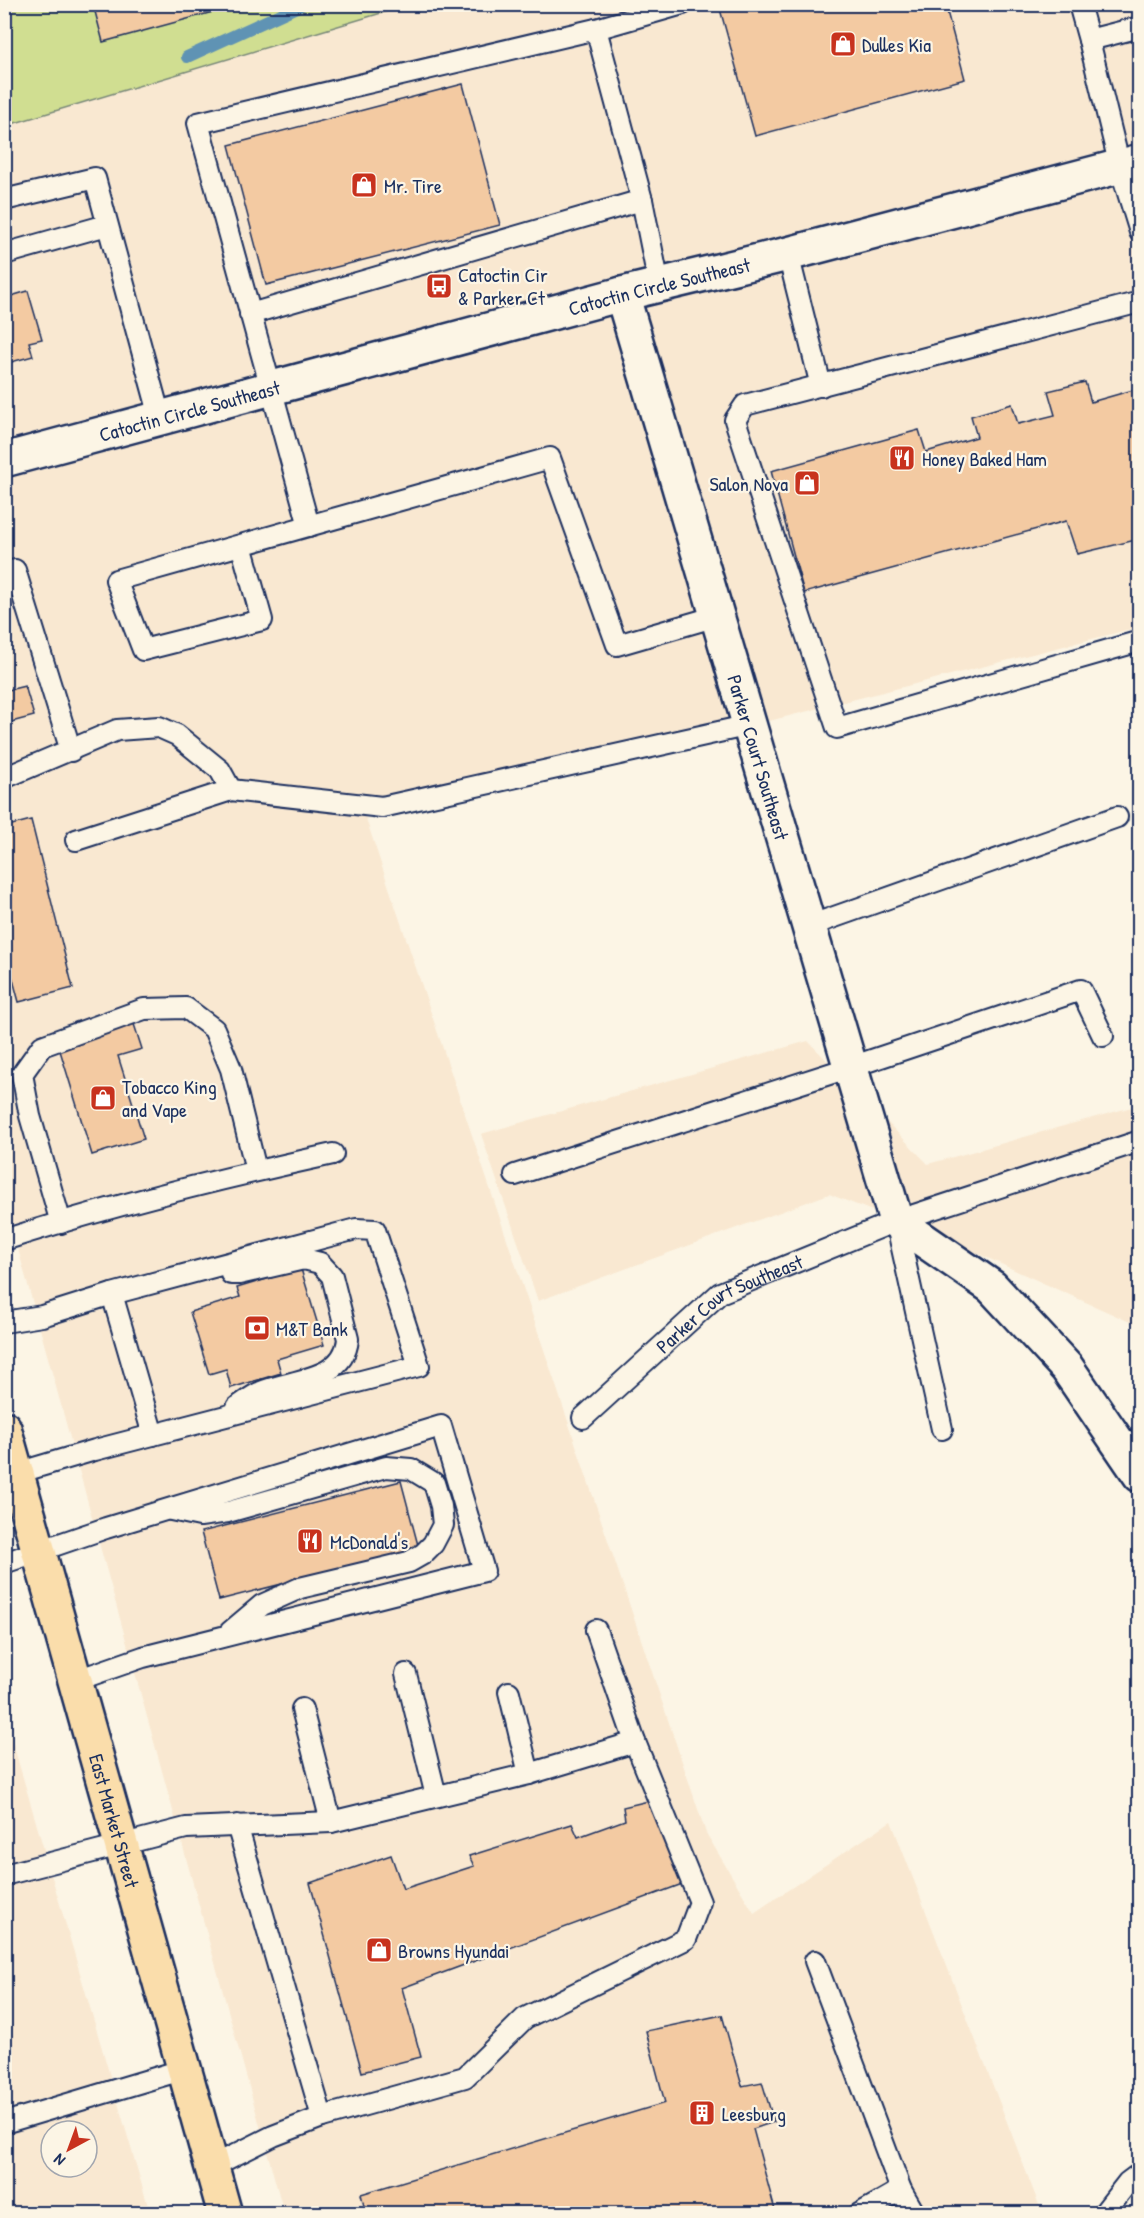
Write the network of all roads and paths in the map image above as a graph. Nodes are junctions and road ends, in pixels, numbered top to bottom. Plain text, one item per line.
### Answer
1 (78, 4) edge
2 (682, 4) edge
3 (1079, 4) edge
4 (68, 7) dead end
5 (1140, 27) edge
6 (596, 29) junction
7 (1089, 40) junction
8 (1130, 164) edge
9 (4, 200) edge
10 (642, 200) junction
11 (106, 225) junction
12 (1140, 232) edge
13 (4, 254) edge
14 (788, 254) junction
15 (659, 285) junction
16 (622, 294) junction
17 (1140, 302) edge
18 (250, 314) junction
19 (821, 386) junction
20 (270, 389) junction
21 (160, 417) junction
22 (4, 460) edge
23 (309, 526) junction
24 (241, 545) junction
25 (4, 574) edge
26 (717, 616) junction
27 (1140, 641) edge
28 (750, 725) junction
29 (70, 751) junction
30 (4, 778) edge
31 (231, 790) junction
32 (1117, 817) dead end
33 (76, 840) dead end
34 (809, 926) junction
35 (1103, 1036) dead end
36 (851, 1067) junction
37 (1140, 1141) edge
38 (333, 1154) dead end
39 (256, 1170) junction
40 (515, 1175) dead end
41 (896, 1221) junction
42 (61, 1223) junction
43 (4, 1240) edge
44 (200, 1271) junction
45 (112, 1294) junction
46 (4, 1322) edge
47 (225, 1416) junction
48 (583, 1418) dead end
49 (4, 1428) edge
50 (942, 1429) dead end
51 (153, 1435) junction
52 (17, 1473) junction
53 (1140, 1475) edge
54 (168, 1510) junction
55 (38, 1550) junction
56 (4, 1563) edge
57 (596, 1630) dead end
58 (225, 1635) junction
59 (406, 1674) dead end
60 (77, 1680) junction
61 (509, 1692) dead end
62 (302, 1709) dead end
63 (635, 1742) junction
64 (529, 1774) junction
65 (436, 1796) junction
66 (331, 1822) junction
67 (237, 1825) junction
68 (121, 1844) junction
69 (4, 1875) edge
70 (815, 1961) dead end
71 (185, 2069) junction
72 (322, 2117) junction
73 (4, 2123) edge
74 (211, 2167) junction
75 (1140, 2173) edge
76 (901, 2190) junction
77 (225, 2214) edge
78 (859, 2214) edge
79 (915, 2214) edge
80 (1103, 2214) edge

1 - 4 path
2 - 6 lane
3 - 7 lane
5 - 7 lane
6 - 10 lane
6 - 18 lane
7 - 8 lane
8 - 12 lane
8 - 14 street, Catoctin Circle Southeast
9 - 11 lane
10 - 15 lane
10 - 18 lane
11 - 13 lane
11 - 21 lane
14 - 15 street, Catoctin Circle Southeast
14 - 19 lane
15 - 16 street, Catoctin Circle Southeast
16 - 20 street, Catoctin Circle Southeast
16 - 26 street, Parker Court Southeast
17 - 19 lane
18 - 20 lane
19 - 27 lane
20 - 21 street, Catoctin Circle Southeast
20 - 23 lane
21 - 22 street, Catoctin Circle Southeast
23 - 24 lane
23 - 26 lane
24 - 24 lane
25 - 29 lane
26 - 28 street, Parker Court Southeast
28 - 31 lane
28 - 34 street, Parker Court Southeast
29 - 30 lane
29 - 31 lane
31 - 33 lane
32 - 34 lane
34 - 36 street, Parker Court Southeast
35 - 36 lane
36 - 40 lane
36 - 41 street, Parker Court Southeast
37 - 41 lane
38 - 39 lane
39 - 42 lane
39 - 42 lane
41 - 48 lane, Parker Court Southeast
41 - 50 lane, Parker Court Southeast
41 - 53 street
42 - 43 lane
44 - 45 lane
44 - 47 lane
44 - 47 lane
45 - 46 lane
45 - 51 lane
47 - 51 lane
49 - 52 main road, East Market Street
51 - 52 lane
52 - 55 main road, East Market Street
54 - 55 lane
54 - 58 lane
54 - 58 lane
55 - 56 lane
55 - 60 main road, East Market Street
57 - 63 lane
58 - 60 lane
59 - 65 lane
60 - 68 main road, East Market Street
61 - 64 lane
62 - 66 lane
63 - 64 lane
63 - 72 lane
64 - 65 lane
65 - 66 lane
66 - 67 lane
67 - 68 lane
67 - 72 lane
68 - 69 lane
68 - 71 main road, East Market Street
70 - 76 lane
71 - 73 lane
71 - 74 main road, East Market Street
72 - 74 lane
74 - 77 main road, East Market Street
75 - 80 lane
76 - 78 lane
76 - 79 lane

